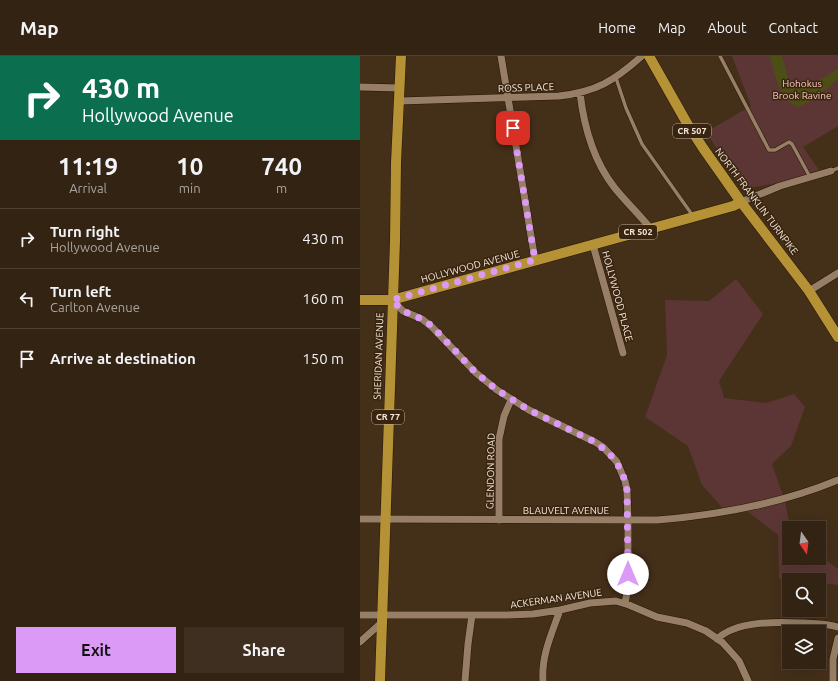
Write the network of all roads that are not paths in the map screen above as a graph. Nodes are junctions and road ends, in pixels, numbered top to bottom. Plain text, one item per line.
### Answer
1 (401, 56) edge
2 (501, 56) edge
3 (642, 56) edge
4 (650, 56) edge
5 (720, 56) edge
6 (616, 78) junction
7 (360, 87) edge
8 (400, 88) junction
9 (580, 93) junction
10 (508, 98) junction
11 (400, 101) junction
12 (838, 168) edge
13 (830, 171) joint
14 (810, 177) junction
15 (741, 202) junction
16 (694, 217) junction
17 (650, 228) junction
18 (593, 244) junction
19 (535, 260) junction
20 (838, 273) edge
21 (809, 291) junction
22 (360, 300) edge
23 (392, 300) junction
24 (838, 337) edge
25 (623, 353) dead end
26 (511, 400) junction
27 (838, 480) edge
28 (360, 519) edge
29 (384, 519) junction
30 (499, 520) junction
31 (628, 520) junction
32 (625, 603) junction
33 (560, 610) junction
34 (360, 615) edge
35 (472, 615) junction
36 (381, 619) junction
37 (838, 627) edge
38 (838, 638) edge
39 (717, 639) junction
40 (360, 642) edge
41 (380, 681) edge
42 (465, 681) edge
43 (543, 681) edge
44 (748, 681) edge
45 (833, 681) edge

1 - 8 main road, SHERIDAN AVENUE / CR 77
2 - 10 street
3 - 6 street, ROSS PLACE
4 - 15 main road, NORTH FRANKLIN TURNPIKE / CR 507
5 - 14 lane
6 - 9 street, ROSS PLACE
6 - 16 lane
7 - 8 street
8 - 11 main road, SHERIDAN AVENUE / CR 77
9 - 10 street, ROSS PLACE
9 - 17 street
10 - 11 street, ROSS PLACE
10 - 19 street
11 - 23 main road, SHERIDAN AVENUE / CR 77
12 - 13 lane, HOLLYWOOD AVENUE
13 - 14 street, HOLLYWOOD AVENUE
14 - 15 street, HOLLYWOOD AVENUE
15 - 16 main road, HOLLYWOOD AVENUE / CR 502
15 - 21 main road, NORTH FRANKLIN TURNPIKE
16 - 17 main road, HOLLYWOOD AVENUE / CR 502
17 - 18 main road, HOLLYWOOD AVENUE / CR 502
18 - 19 main road, HOLLYWOOD AVENUE / CR 502
18 - 25 street, HOLLYWOOD PLACE
19 - 23 main road, HOLLYWOOD AVENUE / CR 502
20 - 21 street
21 - 24 main road, NORTH FRANKLIN TURNPIKE
22 - 23 main road, HOLLYWOOD AVENUE / CR 502
23 - 26 street
23 - 29 main road, SHERIDAN AVENUE / CR 77
26 - 30 street, GLENDON ROAD
26 - 31 street
27 - 31 street, BLAUVELT AVENUE
28 - 29 street, BLAUVELT AVENUE
29 - 30 street, BLAUVELT AVENUE
29 - 36 main road, SHERIDAN AVENUE / CR 77
30 - 31 street, BLAUVELT AVENUE
31 - 32 street
32 - 33 street, ACKERMAN AVENUE
32 - 39 street, ACKERMAN AVENUE
33 - 35 street, ACKERMAN AVENUE
33 - 43 street
34 - 36 street, ACKERMAN AVENUE
35 - 36 street, ACKERMAN AVENUE
35 - 42 street
36 - 40 street
36 - 41 main road, SHERIDAN AVENUE / CR 77
37 - 39 street
38 - 45 street
39 - 44 street, ACKERMAN AVENUE

